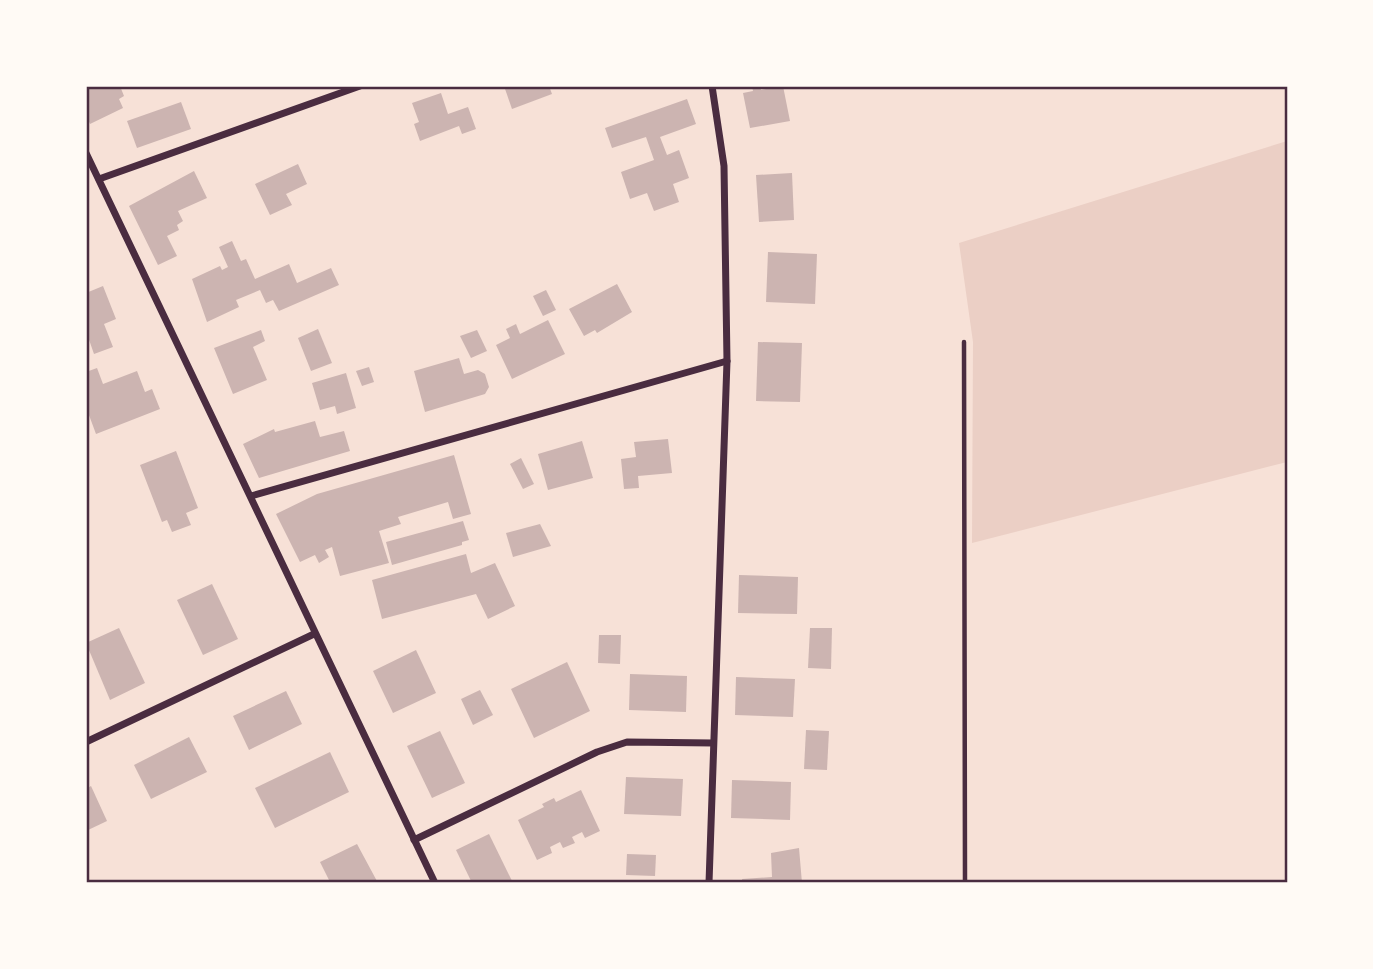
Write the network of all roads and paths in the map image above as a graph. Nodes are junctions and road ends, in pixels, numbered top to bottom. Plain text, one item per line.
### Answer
1 (360, 86) edge
2 (712, 86) edge
3 (86, 153) edge
4 (99, 179) junction
5 (964, 342) dead end
6 (727, 361) junction
7 (251, 496) junction
8 (314, 634) junction
9 (86, 742) edge
10 (713, 743) junction
11 (414, 840) junction
12 (435, 883) edge
13 (709, 883) edge
14 (965, 883) edge

1 - 4 street
2 - 6 street
3 - 4 street
4 - 7 street
5 - 14 path
6 - 7 street
6 - 10 street
7 - 8 street
8 - 9 street
8 - 11 street
10 - 11 street
10 - 13 street
11 - 12 street

